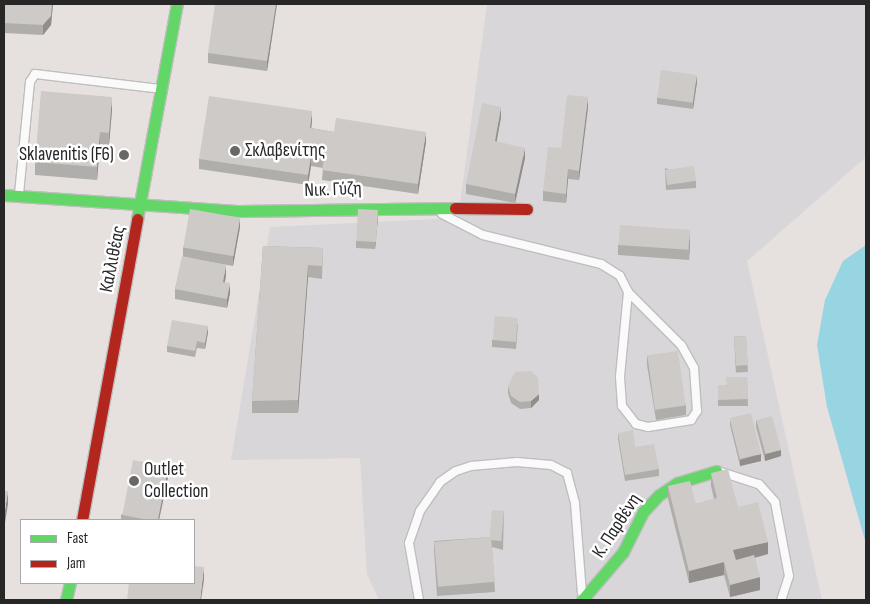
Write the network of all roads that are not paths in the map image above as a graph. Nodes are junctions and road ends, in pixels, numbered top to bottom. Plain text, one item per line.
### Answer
1 (177, 4) edge
2 (160, 89) junction
3 (4, 195) edge
4 (19, 195) junction
5 (141, 204) junction
6 (427, 207) junction
7 (527, 209) dead end
8 (628, 292) junction
9 (716, 471) joint
10 (82, 519) edge
11 (70, 584) edge
12 (66, 600) edge
13 (418, 600) edge
14 (582, 600) edge
15 (781, 600) edge

1 - 2 street, Καλλιθέας
2 - 4 lane
2 - 5 street, Καλλιθέας
3 - 4 street, Νικ. Γύζη
4 - 5 street, Νικ. Γύζη
5 - 6 street, Νικ. Γύζη
5 - 10 street, Καλλιθέας
6 - 7 street, Νικ. Γύζη
6 - 8 lane
8 - 8 lane
9 - 14 street, Κ. Παρθένη
9 - 15 lane
11 - 12 street
13 - 14 lane

